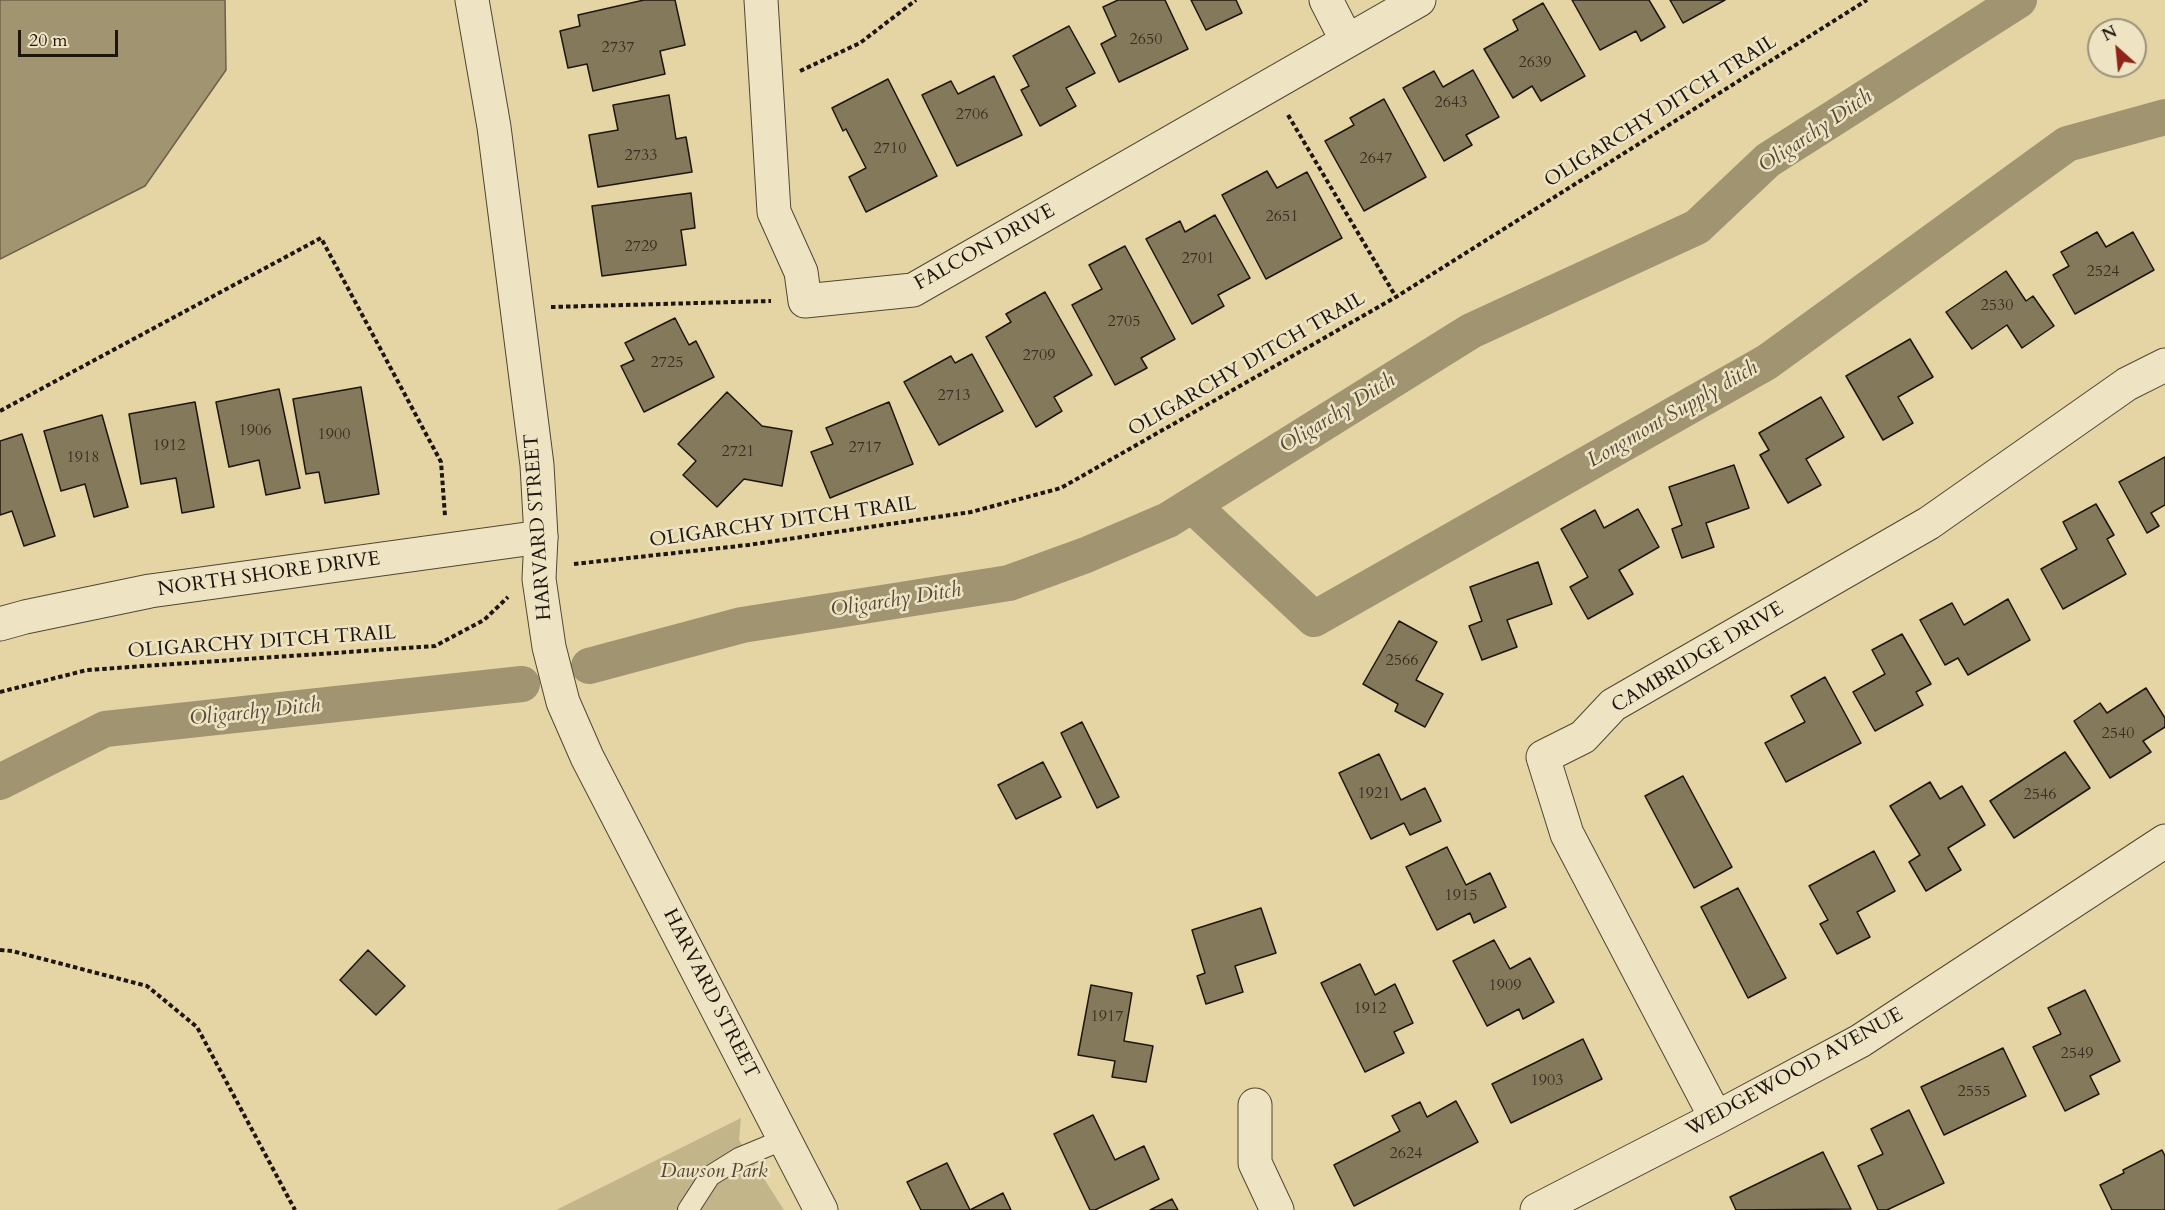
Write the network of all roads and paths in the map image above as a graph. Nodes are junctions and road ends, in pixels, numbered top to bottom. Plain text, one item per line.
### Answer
1 (472, 0) edge
2 (761, 0) edge
3 (916, 0) edge
4 (1326, 0) edge
5 (1419, 0) edge
6 (1868, 0) edge
7 (1347, 41) junction
8 (1271, 85) junction
9 (765, 88) junction
10 (1396, 297) junction
11 (805, 301) junction
12 (517, 309) junction
13 (2165, 365) edge
14 (0, 411) edge
15 (540, 537) junction
16 (447, 550) junction
17 (570, 564) dead end
18 (511, 594) dead end
19 (0, 624) edge
20 (0, 692) edge
21 (2165, 841) edge
22 (0, 951) edge
23 (1255, 1105) dead end
24 (1716, 1118) junction
25 (785, 1139) junction
26 (295, 1210) edge
27 (688, 1210) edge
28 (822, 1210) edge
29 (1277, 1210) edge
30 (1537, 1210) edge

1 - 12 street, HARVARD STREET
2 - 9 street
3 - 9 path
4 - 7 street
5 - 7 street, FALCON DRIVE
6 - 10 path, OLIGARCHY DITCH TRAIL
7 - 8 street, FALCON DRIVE
8 - 10 path
8 - 11 street, FALCON DRIVE
9 - 11 street
10 - 17 path, OLIGARCHY DITCH TRAIL
11 - 12 path
12 - 15 street, HARVARD STREET
13 - 24 street, CAMBRIDGE DRIVE
14 - 16 path
15 - 16 street, NORTH SHORE DRIVE
15 - 25 street, HARVARD STREET
16 - 19 street, NORTH SHORE DRIVE
18 - 20 path, OLIGARCHY DITCH TRAIL
21 - 24 street, WEDGEWOOD AVENUE
22 - 26 path
23 - 29 street
24 - 30 street, WEDGEWOOD AVENUE
25 - 27 lane
25 - 28 street, HARVARD STREET

